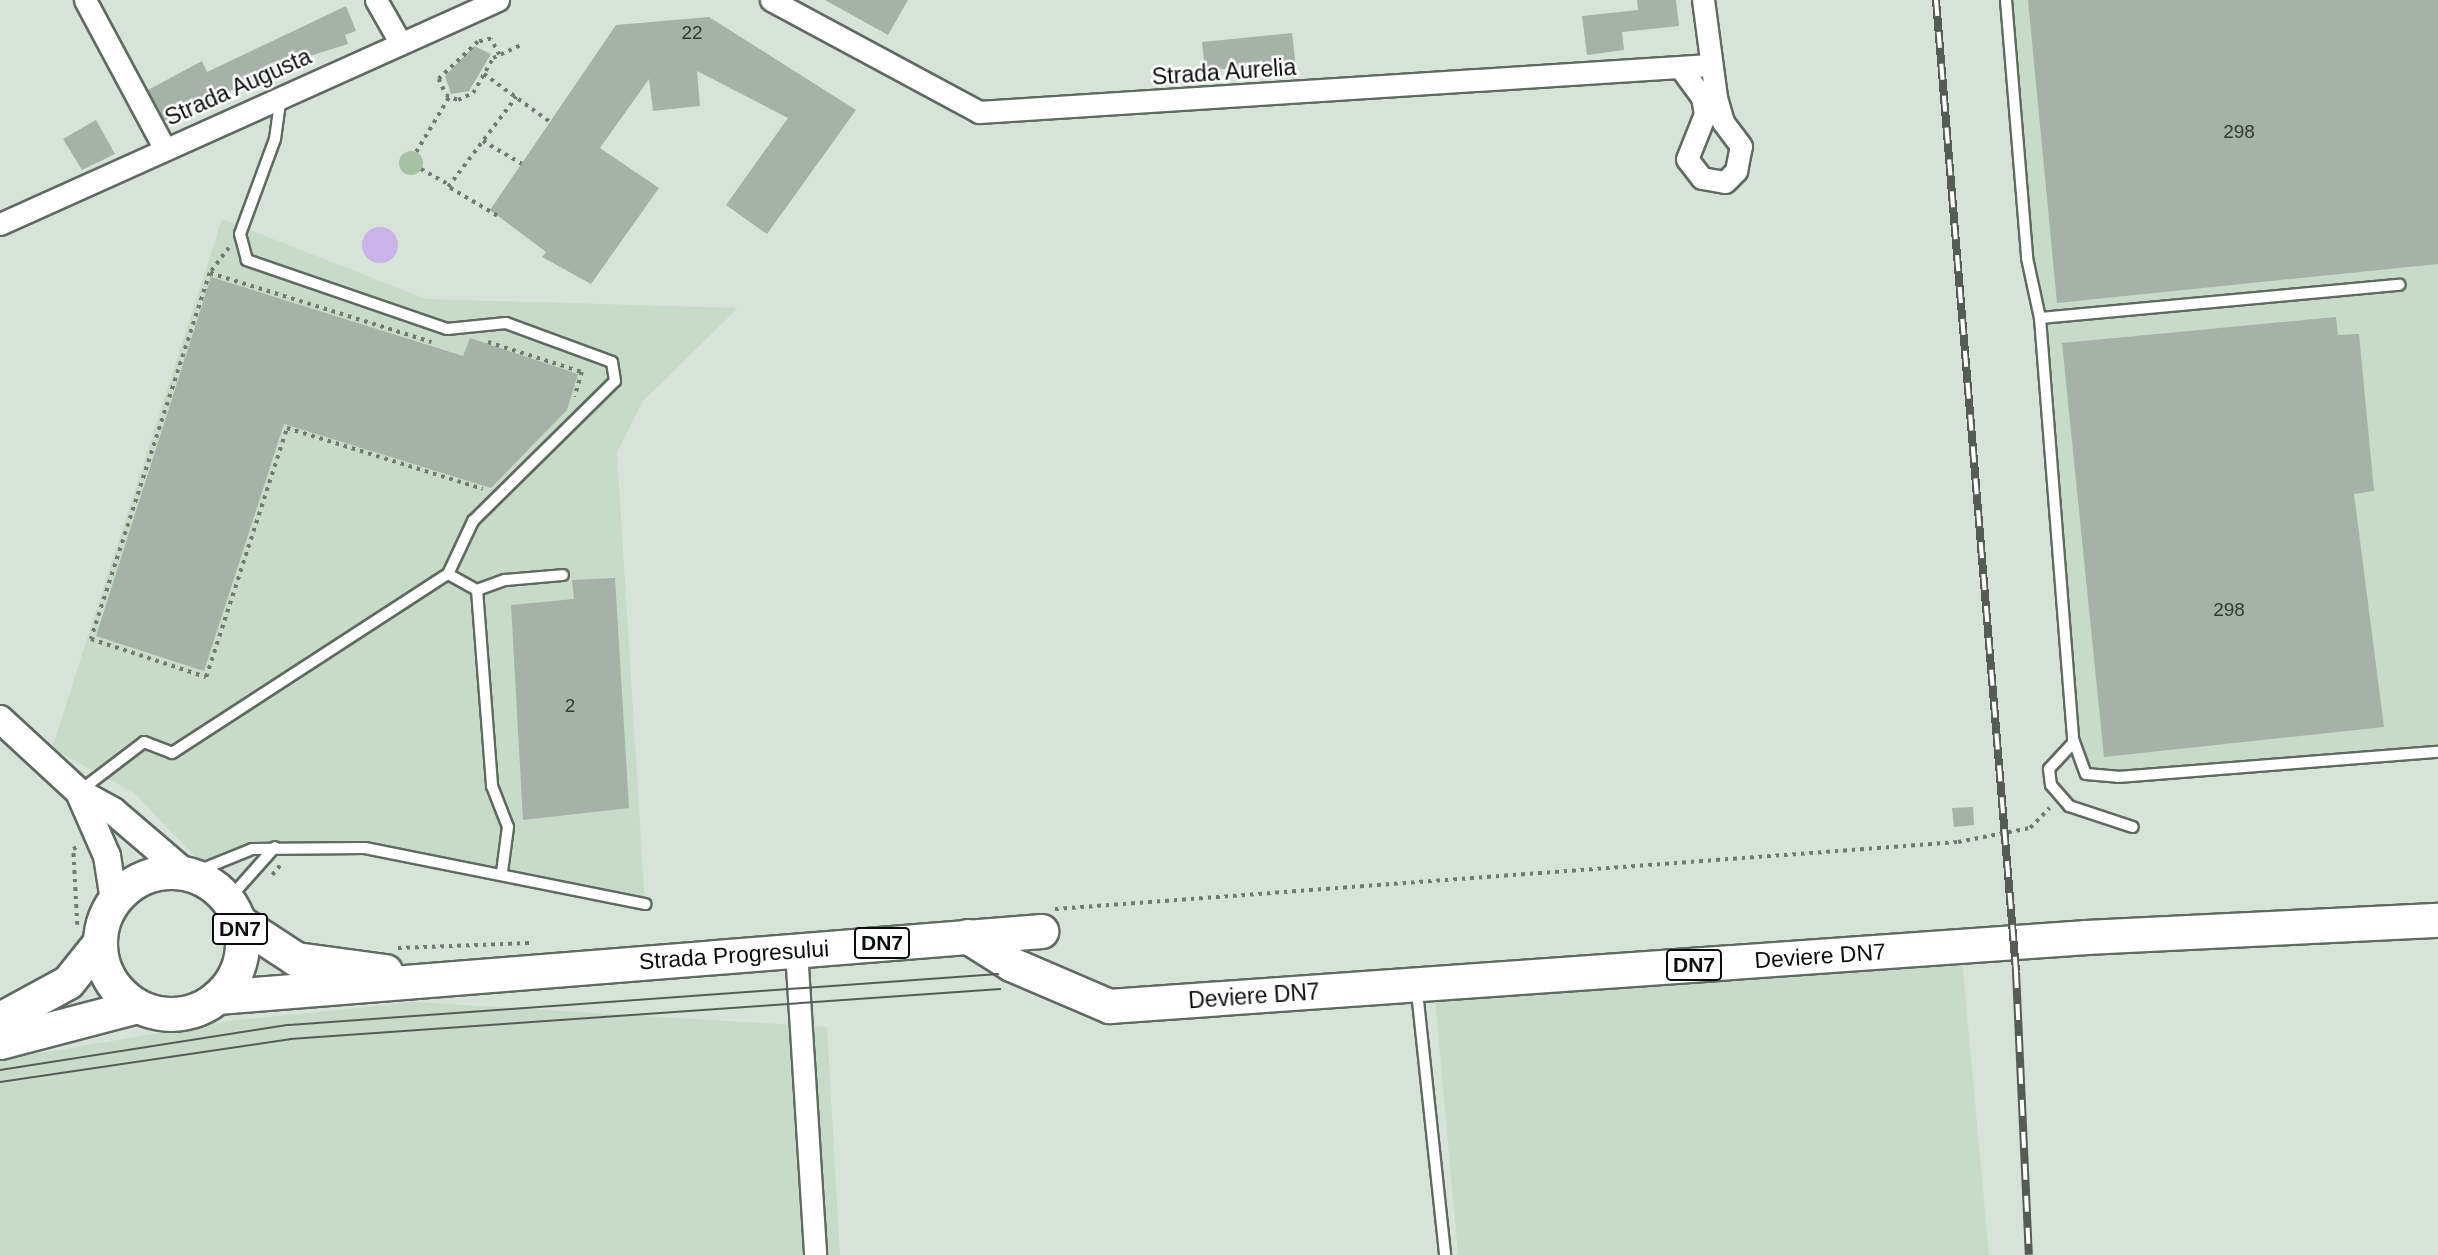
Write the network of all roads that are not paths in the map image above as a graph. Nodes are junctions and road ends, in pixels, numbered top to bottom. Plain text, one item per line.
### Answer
1 (85, 0) edge
2 (376, 0) edge
3 (498, 0) edge
4 (771, 0) edge
5 (1703, 0) edge
6 (2006, 0) edge
7 (400, 42) junction
8 (1709, 65) junction
9 (1680, 67) junction
10 (281, 96) junction
11 (165, 149) junction
12 (0, 224) edge
13 (2399, 285) dead end
14 (2040, 318) junction
15 (448, 574) junction
16 (563, 575) dead end
17 (477, 590) junction
18 (0, 719) edge
19 (2074, 742) junction
20 (2438, 752) edge
21 (79, 792) junction
22 (2133, 827) dead end
23 (275, 847) junction
24 (502, 872) junction
25 (188, 875) junction
26 (114, 900) junction
27 (645, 904) dead end
28 (236, 916) junction
29 (1044, 920) road end
30 (2438, 920) edge
31 (967, 936) junction
32 (88, 938) junction
33 (796, 950) junction
34 (426, 979) junction
35 (217, 997) junction
36 (1418, 1001) dead end
37 (137, 1006) junction
38 (0, 1019) edge
39 (0, 1042) edge
40 (815, 1255) edge
41 (1445, 1255) edge

1 - 11 street
2 - 7 street
3 - 7 street, Strada Augusta
4 - 9 street, Strada Aurelia
5 - 8 street
6 - 14 lane
7 - 10 street, Strada Augusta
8 - 9 street, Strada Aurelia
8 - 9 street
10 - 11 street, Strada Augusta
10 - 15 lane
11 - 12 street, Strada Augusta
13 - 14 lane
14 - 19 lane
15 - 17 lane
15 - 21 lane
16 - 17 lane
17 - 24 lane
18 - 21 street
19 - 20 lane
19 - 22 lane
21 - 25 street
21 - 26 street
23 - 24 lane
23 - 25 lane
23 - 28 lane
24 - 27 lane
25 - 26 main road
25 - 28 main road, DN7
26 - 32 main road
28 - 34 main road, Strada Progresului / DN7
28 - 35 main road, DN7
29 - 31 main road, Strada Progresului / DN7
30 - 31 main road, Deviere DN7 / DN7
31 - 33 main road, Strada Progresului / DN7
32 - 37 main road
32 - 38 main road
33 - 34 main road, Strada Progresului / DN7
33 - 40 street
34 - 35 main road, Strada Progresului / DN7
35 - 37 main road, DN7
36 - 41 lane
37 - 39 main road, DN7

